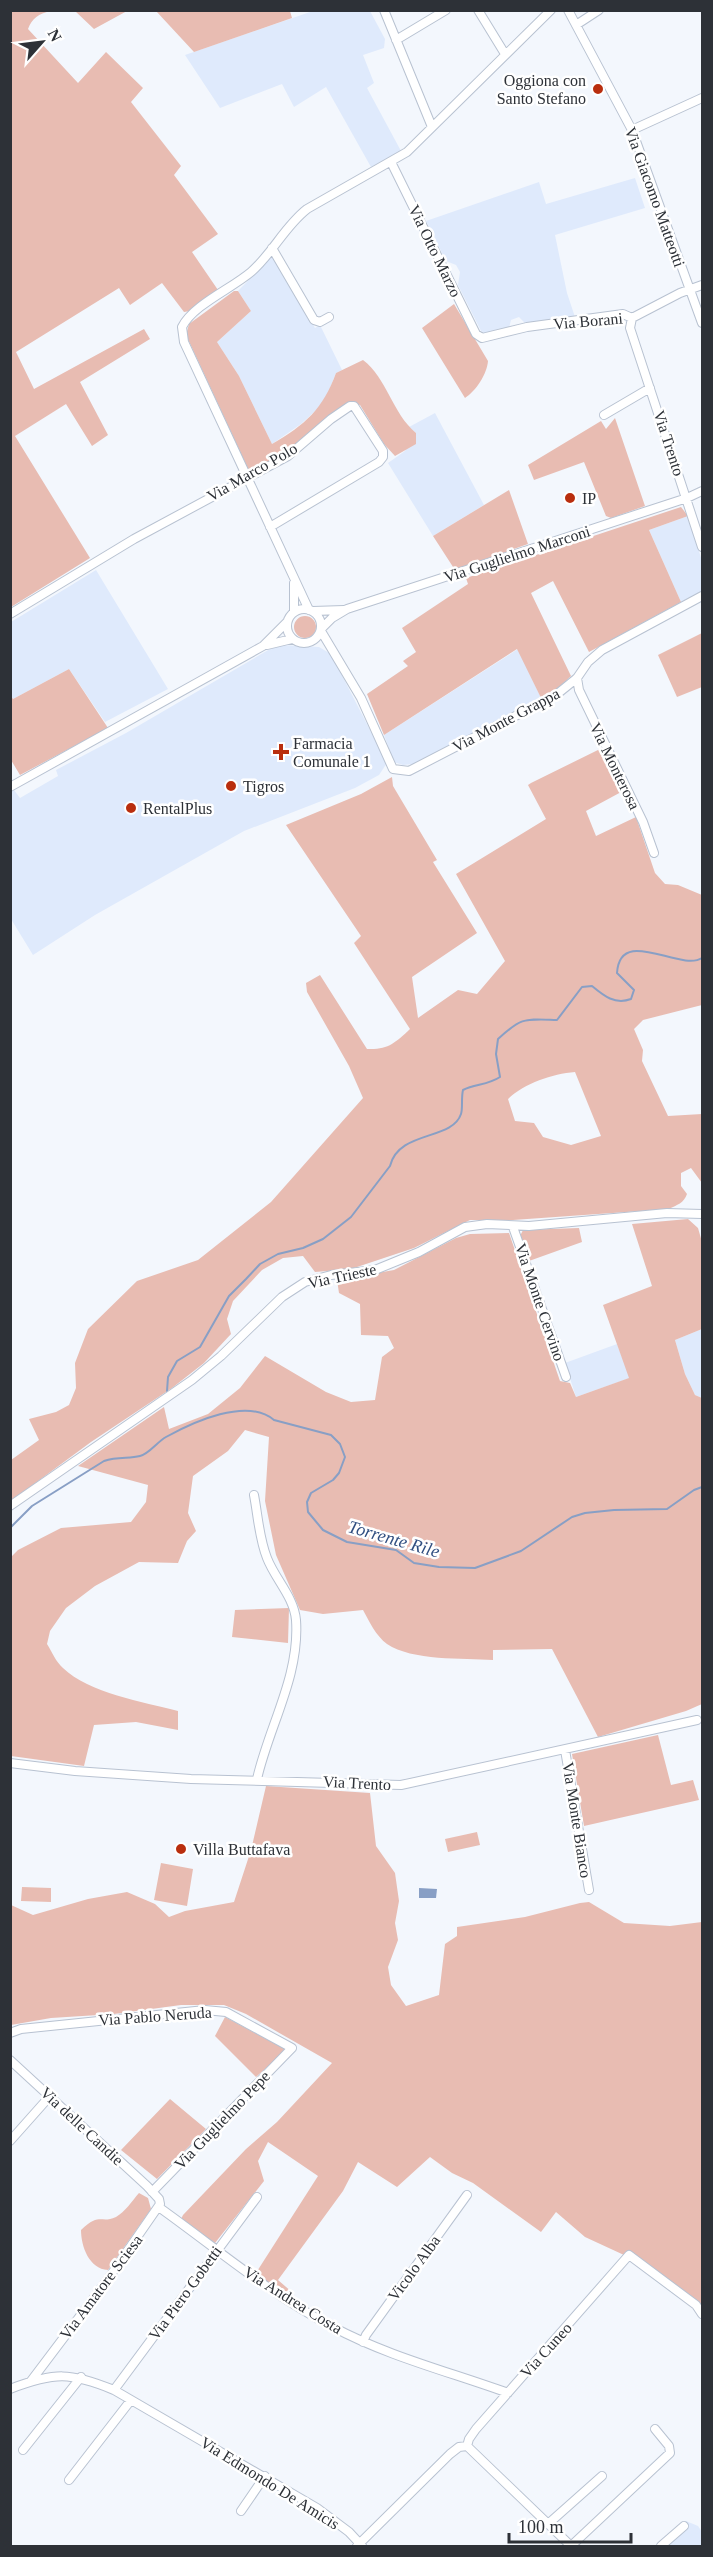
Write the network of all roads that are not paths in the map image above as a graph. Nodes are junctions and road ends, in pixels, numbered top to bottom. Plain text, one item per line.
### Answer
1 (384, 10) edge
2 (446, 10) edge
3 (478, 10) edge
4 (551, 10) edge
5 (568, 10) edge
6 (599, 10) edge
7 (576, 25) junction
8 (396, 40) junction
9 (505, 54) junction
10 (702, 98) edge
11 (432, 127) junction
12 (632, 130) junction
13 (391, 162) junction
14 (272, 248) junction
15 (702, 285) edge
16 (689, 289) junction
17 (329, 317) dead end
18 (632, 318) junction
19 (702, 323) edge
20 (482, 338) joint
21 (650, 388) junction
22 (604, 415) dead end
23 (247, 479) junction
24 (702, 491) edge
25 (687, 498) junction
26 (270, 527) junction
27 (702, 547) edge
28 (294, 580) junction
29 (702, 596) edge
30 (347, 609) junction
31 (311, 611) junction
32 (294, 612) junction
33 (10, 614) edge
34 (288, 622) junction
35 (321, 630) junction
36 (292, 639) junction
37 (309, 643) junction
38 (263, 646) junction
39 (334, 652) junction
40 (578, 678) junction
41 (10, 787) edge
42 (654, 853) dead end
43 (702, 1214) edge
44 (513, 1227) junction
45 (566, 1377) dead end
46 (254, 1495) dead end
47 (10, 1506) edge
48 (697, 1720) dead end
49 (566, 1750) junction
50 (10, 1762) edge
51 (257, 1779) junction
52 (589, 1890) dead end
53 (10, 2034) edge
54 (292, 2048) joint
55 (10, 2060) edge
56 (50, 2096) junction
57 (10, 2141) edge
58 (152, 2192) junction
59 (467, 2195) dead end
60 (257, 2197) dead end
61 (160, 2208) junction
62 (217, 2249) junction
63 (702, 2314) edge
64 (363, 2342) junction
65 (81, 2377) junction
66 (31, 2381) junction
67 (10, 2389) edge
68 (114, 2390) junction
69 (508, 2393) junction
70 (131, 2400) junction
71 (655, 2428) dead end
72 (467, 2446) junction
73 (23, 2450) dead end
74 (265, 2476) junction
75 (602, 2476) dead end
76 (69, 2480) dead end
77 (241, 2511) dead end
78 (548, 2524) junction
79 (684, 2526) dead end
80 (360, 2545) edge
81 (571, 2547) edge
82 (661, 2547) edge

1 - 8 street
2 - 8 street
3 - 9 street
4 - 9 street
5 - 7 street, Via Giacomo Matteotti
6 - 7 street
7 - 12 street, Via Giacomo Matteotti
8 - 11 street
9 - 11 street
10 - 12 street
11 - 13 street
12 - 16 street, Via Giacomo Matteotti
13 - 14 street
13 - 20 street, Via Otto Marzo
14 - 17 street
14 - 23 street
15 - 16 street, Via Borani
16 - 18 street, Via Borani
16 - 19 street, Via Giacomo Matteotti
18 - 20 street, Via Borani
18 - 21 street, Via Trento
21 - 22 street, Via Trento
21 - 25 street, Via Trento
23 - 26 street
23 - 26 street, Via Marco Polo
23 - 33 street, Via Marco Polo
24 - 25 street, Via Guglielmo Marconi
25 - 27 street, Via Trento
25 - 30 street, Via Guglielmo Marconi
26 - 28 street
28 - 31 street
28 - 32 street
29 - 40 street, Via Monte Grappa
30 - 31 street, Via Guglielmo Marconi
30 - 35 street, Via Guglielmo Marconi
31 - 32 street
31 - 35 street
32 - 34 street
34 - 36 street
34 - 38 street
35 - 37 street
35 - 39 street
36 - 37 street
36 - 38 street
37 - 39 street
38 - 41 street
39 - 40 street, Via Monte Grappa
40 - 42 street, Via Monterosa
43 - 44 street, Via Trieste
44 - 45 street, Via Monte Cervino
44 - 47 street, Via Trieste
46 - 51 street
48 - 49 street, Via Trento
49 - 51 street, Via Trento
49 - 52 street, Via Monte Bianco
50 - 51 street, Via Trento
53 - 54 street, Via Pablo Neruda
54 - 58 street, Via Guglielmo Pepe
55 - 56 street, Via delle Candie
56 - 57 street
56 - 58 street, Via delle Candie
58 - 61 street
59 - 64 street, Vicolo Alba
60 - 62 street, Via Piero Gobetti
61 - 62 street, Via Andrea Costa
61 - 66 street, Via Amatore Sciesa
62 - 64 street, Via Andrea Costa
62 - 68 street, Via Piero Gobetti
63 - 69 street, Via Cuneo
64 - 69 street, Via Andrea Costa
65 - 66 street, Via Edmondo De Amicis
65 - 68 street, Via Edmondo De Amicis
65 - 73 street
66 - 67 street, Via Edmondo De Amicis
68 - 70 street, Via Edmondo De Amicis
69 - 72 street, Via Cuneo
70 - 74 street, Via Edmondo De Amicis
70 - 76 street
71 - 81 street
72 - 78 street
72 - 80 street, Via Edmondo De Amicis
74 - 77 street
74 - 80 street, Via Edmondo De Amicis
75 - 78 street
78 - 81 street
79 - 82 street

